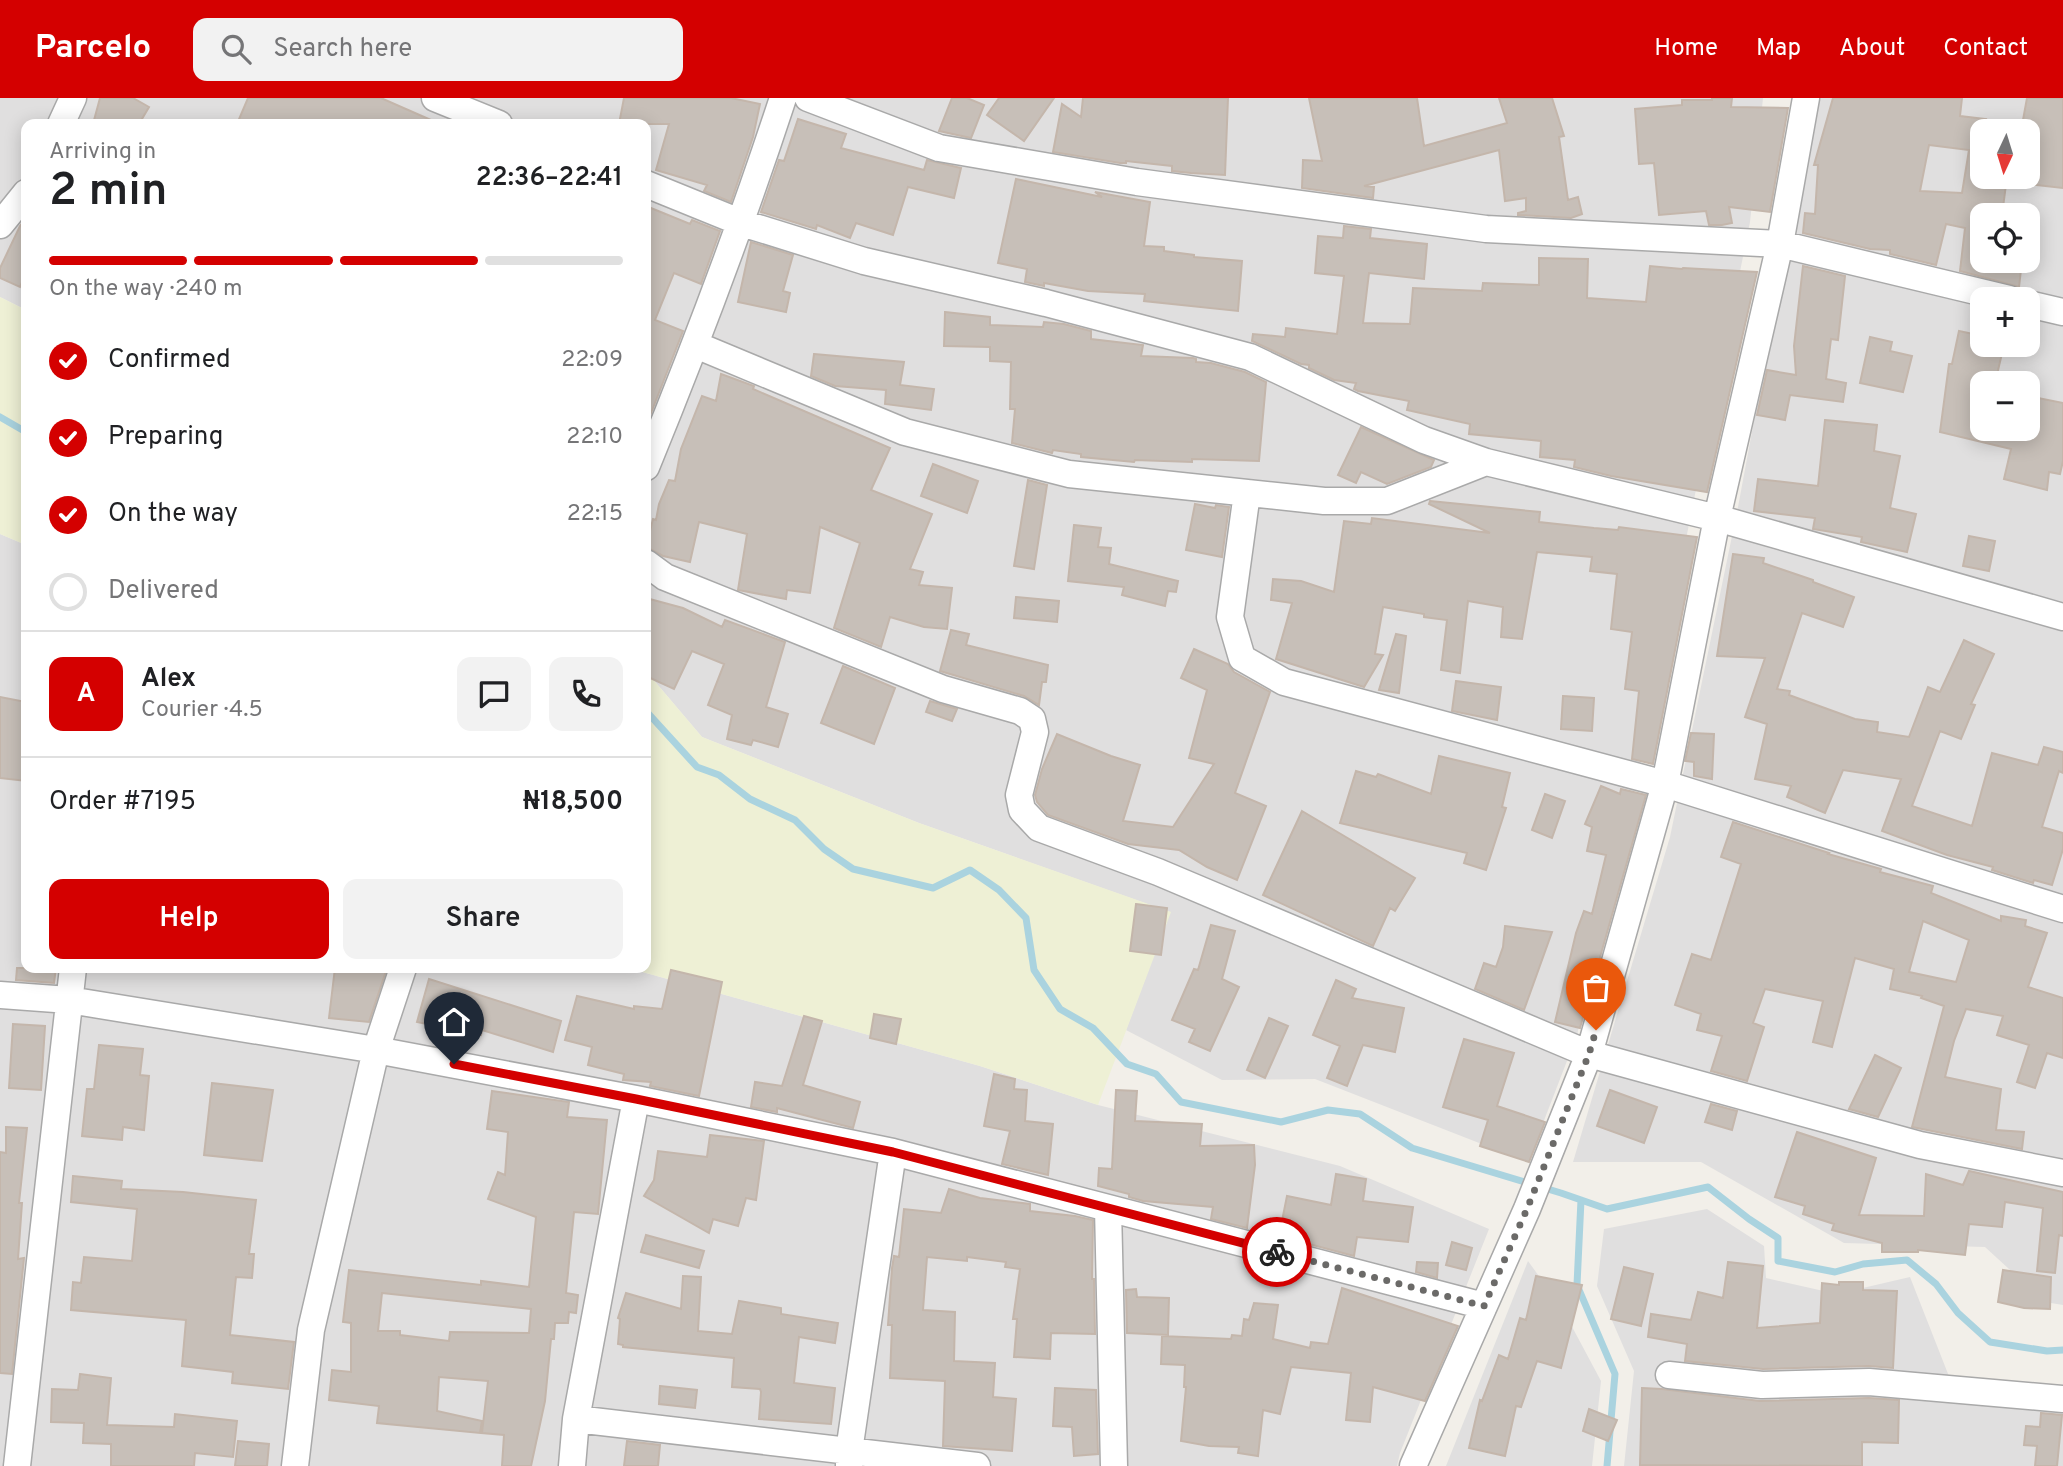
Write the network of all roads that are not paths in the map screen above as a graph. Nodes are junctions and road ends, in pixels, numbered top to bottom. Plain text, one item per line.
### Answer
1 (73, 98) edge
2 (435, 98) edge
3 (783, 98) edge
4 (808, 98) edge
5 (1806, 98) edge
6 (63, 119) edge
7 (487, 119) edge
8 (651, 186) edge
9 (21, 199) edge
10 (742, 223) junction
11 (0, 225) edge
12 (1780, 244) junction
13 (1970, 290) edge
14 (2040, 307) edge
15 (2063, 312) edge
16 (696, 345) junction
17 (651, 454) edge
18 (1486, 462) junction
19 (1247, 493) junction
20 (1717, 518) junction
21 (651, 567) edge
22 (2063, 617) edge
23 (1665, 784) junction
24 (2063, 909) edge
25 (72, 973) edge
26 (401, 973) edge
27 (0, 995) edge
28 (69, 1000) junction
29 (376, 1050) junction
30 (1589, 1054) junction
31 (636, 1099) junction
32 (893, 1152) junction
33 (2063, 1173) edge
34 (1108, 1208) junction
35 (1484, 1306) junction
36 (1669, 1375) dead end
37 (2063, 1399) edge
38 (576, 1419) junction
39 (849, 1458) edge
40 (17, 1466) edge
41 (295, 1466) edge
42 (572, 1466) edge
43 (977, 1466) edge
44 (1114, 1466) edge
45 (1413, 1466) edge

1 - 6 street
2 - 7 street
3 - 10 street
4 - 12 street
5 - 12 street
8 - 10 street
9 - 11 street
10 - 16 street
10 - 18 street
12 - 13 street
12 - 20 street
14 - 15 street
16 - 17 street
16 - 19 street
18 - 19 street
18 - 20 street
19 - 23 street
20 - 22 street
20 - 23 street
21 - 30 street
23 - 24 street
23 - 30 street
25 - 28 street
26 - 29 street
27 - 28 street
28 - 29 street
28 - 40 street
29 - 31 street
29 - 41 street
30 - 33 street
30 - 35 street
31 - 32 street
31 - 38 street
32 - 34 street
32 - 39 street
34 - 35 street
34 - 44 street
35 - 45 street
36 - 37 street
38 - 39 street
38 - 42 street
39 - 43 street

